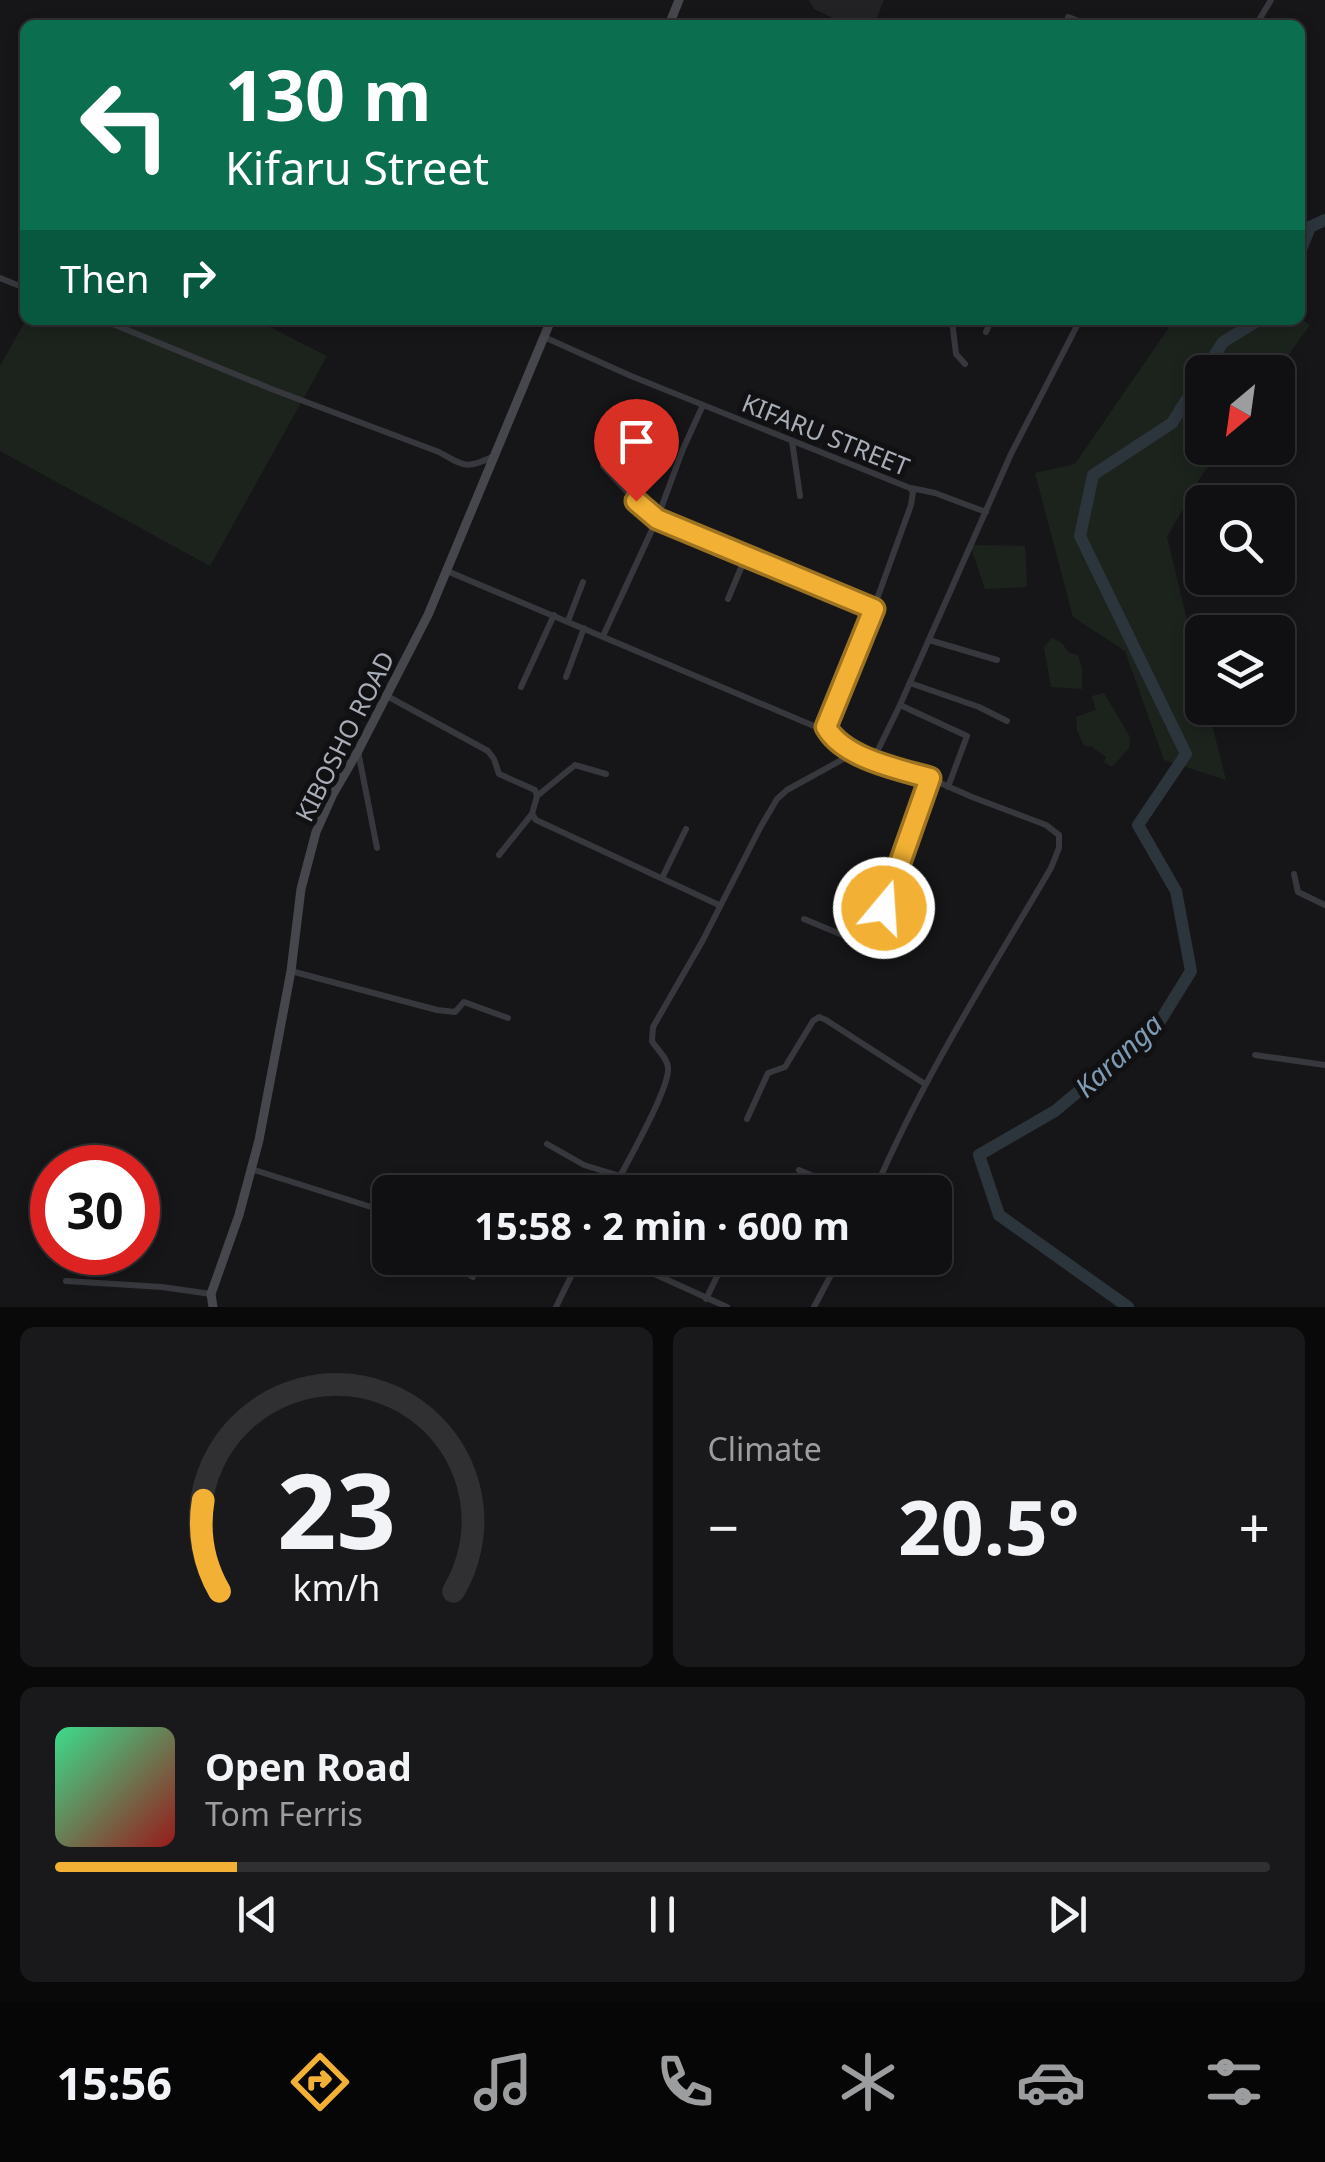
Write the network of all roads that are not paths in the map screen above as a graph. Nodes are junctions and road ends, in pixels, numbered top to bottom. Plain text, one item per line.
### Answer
1 (1068, 17) dead end
2 (1076, 20) edge
3 (115, 325) edge
4 (549, 325) edge
5 (953, 325) edge
6 (989, 325) edge
7 (1077, 325) edge
8 (986, 332) dead end
9 (544, 337) junction
10 (966, 364) dead end
11 (703, 405) junction
12 (792, 441) junction
13 (495, 456) junction
14 (603, 466) dead end
15 (910, 488) junction
16 (800, 496) dead end
17 (986, 512) junction
18 (657, 519) junction
19 (746, 556) junction
20 (447, 571) junction
21 (583, 582) dead end
22 (728, 599) dead end
23 (874, 609) junction
24 (554, 615) junction
25 (568, 622) junction
26 (584, 628) junction
27 (603, 636) junction
28 (929, 640) junction
29 (996, 660) dead end
30 (566, 676) dead end
31 (910, 683) junction
32 (521, 687) dead end
33 (387, 696) junction
34 (900, 705) junction
35 (1007, 721) dead end
36 (828, 732) junction
37 (358, 752) junction
38 (856, 752) junction
39 (872, 760) junction
40 (606, 774) dead end
41 (930, 778) junction
42 (948, 787) junction
43 (537, 796) junction
44 (532, 814) junction
45 (686, 830) dead end
46 (378, 848) dead end
47 (499, 855) dead end
48 (1294, 874) dead end
49 (662, 878) junction
50 (719, 905) junction
51 (1325, 906) edge
52 (804, 919) dead end
53 (290, 971) junction
54 (508, 1018) dead end
55 (1255, 1056) dead end
56 (1325, 1065) edge
57 (925, 1084) junction
58 (747, 1119) dead end
59 (547, 1144) dead end
60 (251, 1169) junction
61 (799, 1170) dead end
62 (617, 1175) edge
63 (620, 1175) edge
64 (811, 1175) edge
65 (881, 1175) edge
66 (372, 1207) edge
67 (469, 1275) edge
68 (572, 1275) edge
69 (655, 1275) edge
70 (718, 1275) edge
71 (831, 1275) edge
72 (473, 1277) dead end
73 (66, 1281) dead end
74 (211, 1294) junction
75 (706, 1298) junction
76 (213, 1307) edge
77 (556, 1307) edge
78 (727, 1307) edge
79 (814, 1307) edge

1 - 2 street
3 - 13 street
4 - 9 main road, KIBOSHO ROAD
5 - 10 street
6 - 8 street
7 - 17 street
9 - 11 street, KIFARU STREET
9 - 13 main road, KIBOSHO ROAD
11 - 12 street, KIFARU STREET
11 - 18 street
12 - 15 street, KIFARU STREET
12 - 16 street
13 - 20 main road, KIBOSHO ROAD
14 - 18 street
15 - 17 street
15 - 23 street, KIFARU STREET
17 - 28 street
18 - 19 street
18 - 27 street
19 - 22 street
19 - 23 street
20 - 24 street
20 - 33 main road, KIBOSHO ROAD
21 - 25 street
23 - 36 street, KIFARU STREET
24 - 25 street
24 - 32 street
25 - 26 street
26 - 27 street
26 - 30 street
27 - 36 street
28 - 29 street
28 - 31 street
31 - 34 street
31 - 35 street
33 - 37 main road, KIBOSHO ROAD
33 - 43 street
34 - 39 street
34 - 42 street
36 - 38 street
37 - 46 street
37 - 53 main road, KIBOSHO ROAD
38 - 39 street
38 - 50 street
39 - 41 street
40 - 43 street
41 - 42 street
41 - 52 street
42 - 57 street
43 - 44 street
44 - 47 street
44 - 49 street
45 - 49 street
48 - 51 street
49 - 50 street
50 - 63 street
53 - 54 street
53 - 60 main road, KIBOSHO ROAD
55 - 56 street
57 - 58 street
57 - 65 street
59 - 62 street
60 - 66 street
60 - 74 main road, KIBOSHO ROAD
61 - 64 street
67 - 72 street
68 - 77 street
69 - 75 street
70 - 75 street
71 - 79 street
73 - 74 street
74 - 76 main road, KIBOSHO ROAD
75 - 78 street

